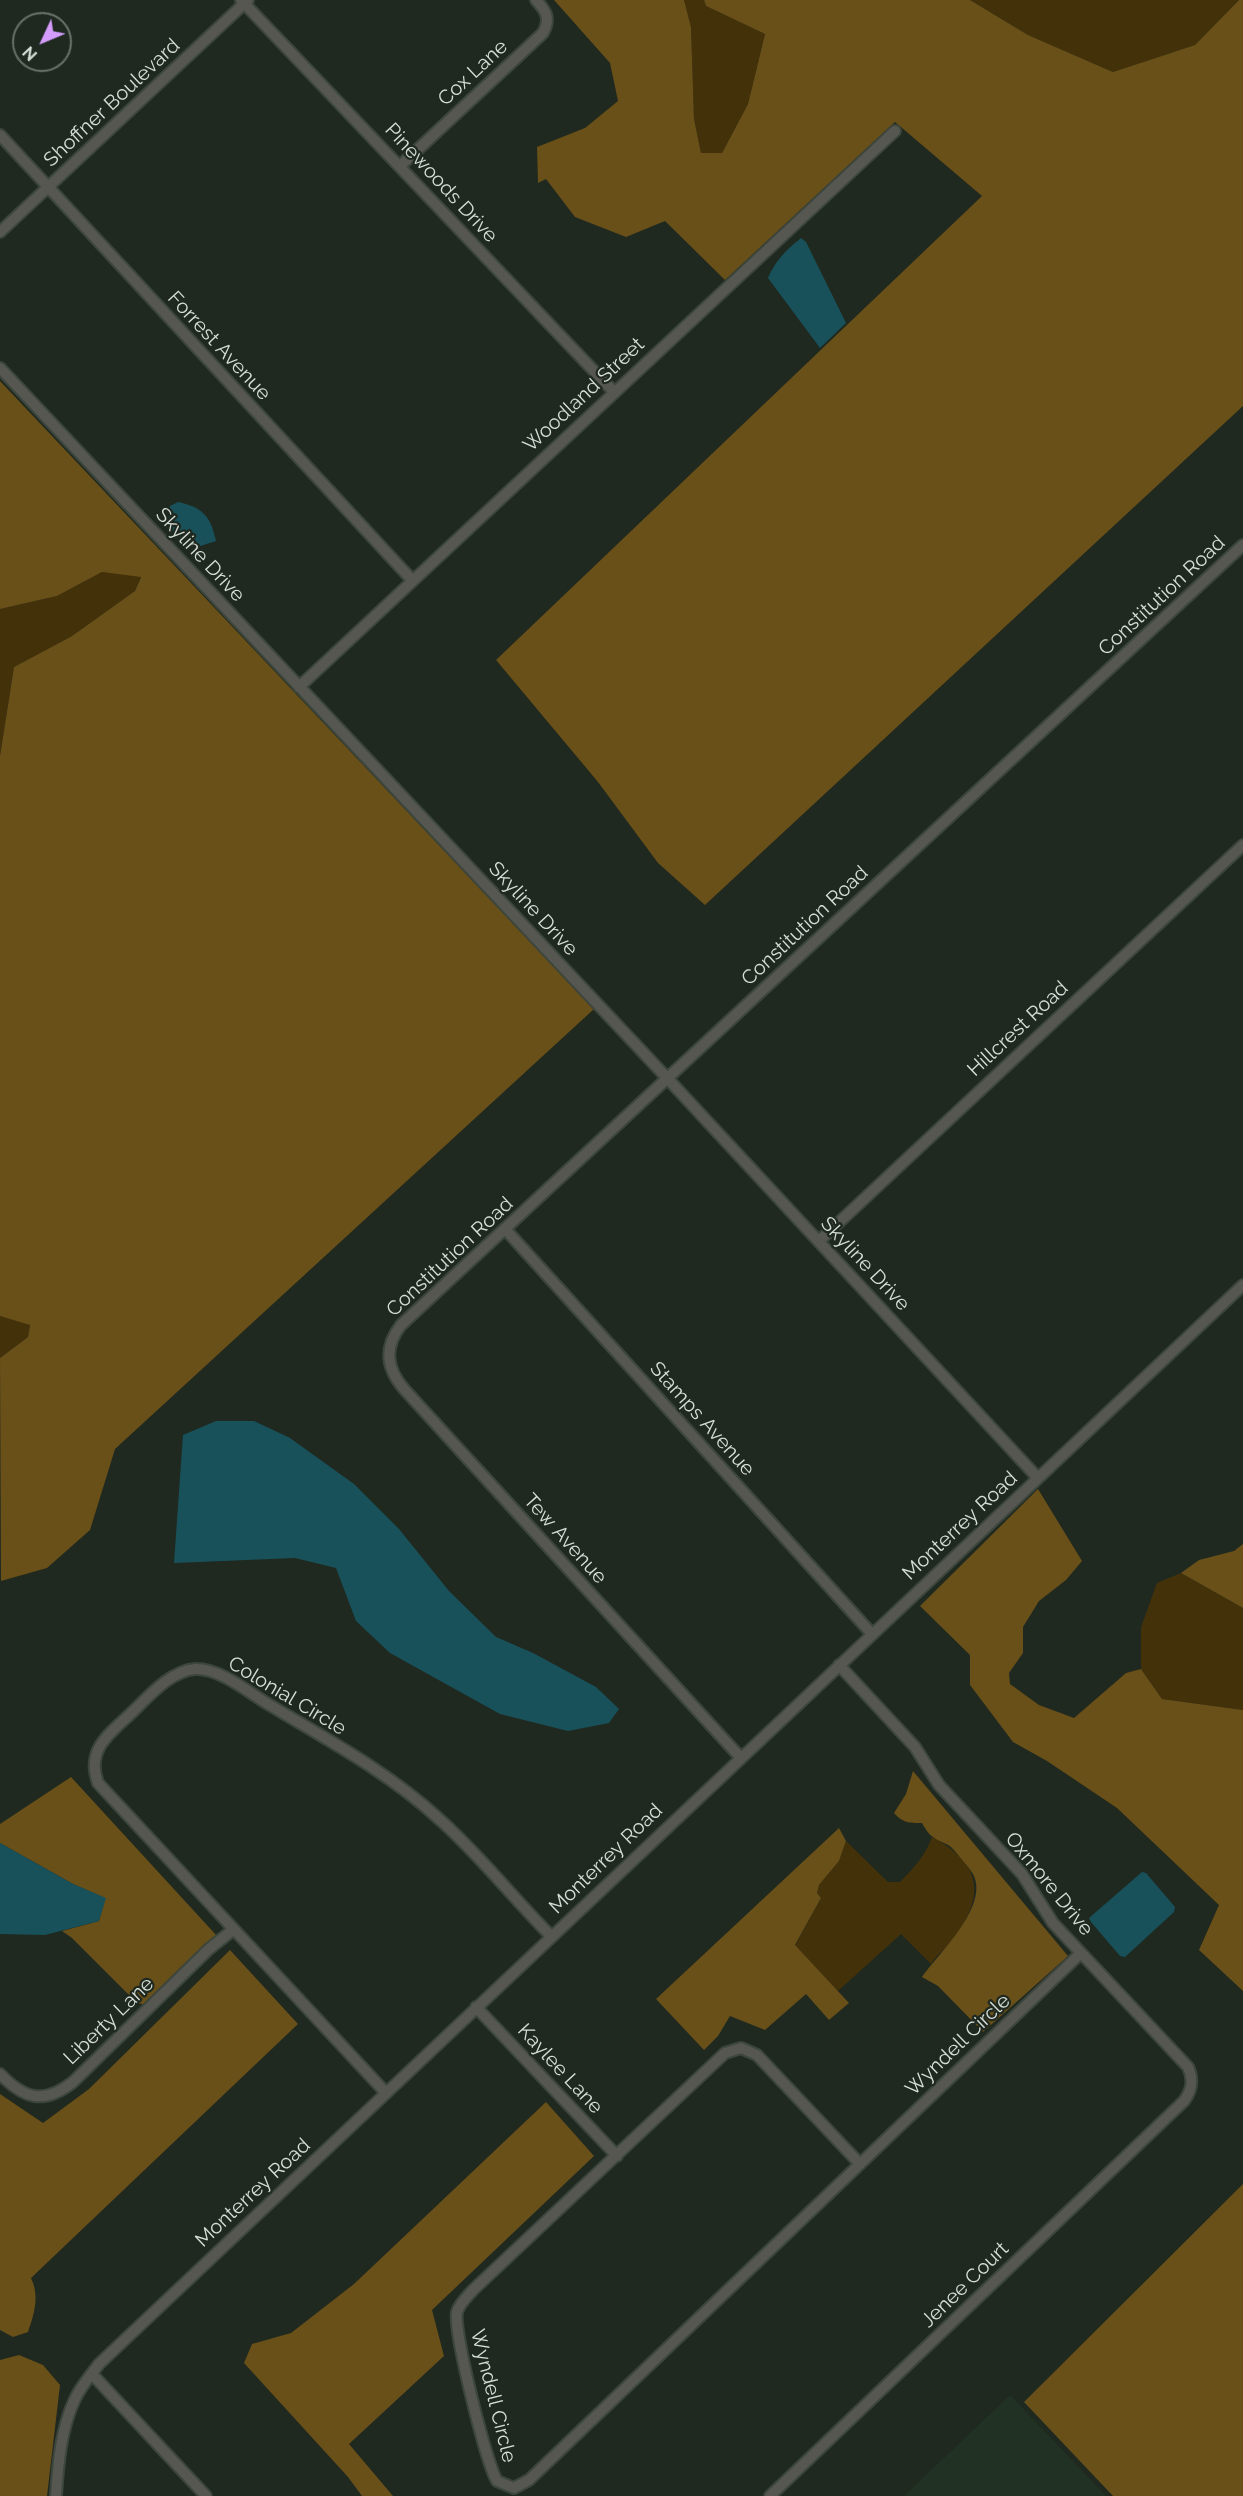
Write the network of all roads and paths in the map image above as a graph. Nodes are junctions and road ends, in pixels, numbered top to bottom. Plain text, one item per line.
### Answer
1 (536, 0) edge
2 (245, 1) edge
3 (895, 131) dead end
4 (0, 135) edge
5 (400, 166) junction
6 (48, 188) junction
7 (0, 232) edge
8 (0, 368) edge
9 (614, 392) junction
10 (1243, 545) edge
11 (412, 580) junction
12 (298, 687) junction
13 (1243, 845) edge
14 (668, 1079) junction
15 (506, 1230) junction
16 (819, 1241) junction
17 (1243, 1285) edge
18 (393, 1335) joint
19 (1037, 1477) junction
20 (872, 1634) junction
21 (839, 1665) junction
22 (740, 1757) junction
23 (234, 1929) junction
24 (551, 1936) junction
25 (1081, 1953) junction
26 (477, 2007) junction
27 (0, 2074) edge
28 (386, 2093) junction
29 (1184, 2101) joint
30 (617, 2156) junction
31 (860, 2164) junction
32 (92, 2374) junction
33 (56, 2496) edge
34 (206, 2496) edge
35 (770, 2496) edge

1 - 5 street, Cox Lane
2 - 5 street, Pinewoods Drive
2 - 6 street, Shoffner Boulevard
3 - 9 street, Woodland Street
4 - 6 street, Forrest Avenue
5 - 9 street, Pinewoods Drive
6 - 7 street, Shoffner Boulevard
6 - 11 street, Forrest Avenue
8 - 12 street, Skyline Drive
9 - 11 street, Woodland Street
10 - 14 street, Constitution Road
11 - 12 street, Woodland Street
12 - 14 street, Skyline Drive
13 - 16 street, Hillcrest Road
14 - 15 street, Constitution Road
14 - 16 street, Skyline Drive
15 - 18 street, Constitution Road
15 - 20 street, Stamps Avenue
16 - 19 street, Skyline Drive
17 - 19 street, Monterrey Road
18 - 22 street, Tew Avenue
19 - 20 street, Monterrey Road
20 - 21 street, Monterrey Road
21 - 22 street, Monterrey Road
21 - 25 street, Oxmore Drive
22 - 24 street, Monterrey Road
23 - 24 street, Colonial Circle
23 - 27 street, Liberty Lane
23 - 28 street, Colonial Circle
24 - 26 street, Monterrey Road
25 - 29 street, Oxmore Drive
25 - 31 street, Wyndell Circle
26 - 28 street, Monterrey Road
26 - 30 street, Kaylee Lane
28 - 32 street, Monterrey Road
29 - 35 street, Jenee Court
30 - 31 street, Wyndell Circle
30 - 31 street, Wyndell Circle
32 - 33 street, Monterrey Road
32 - 34 street

